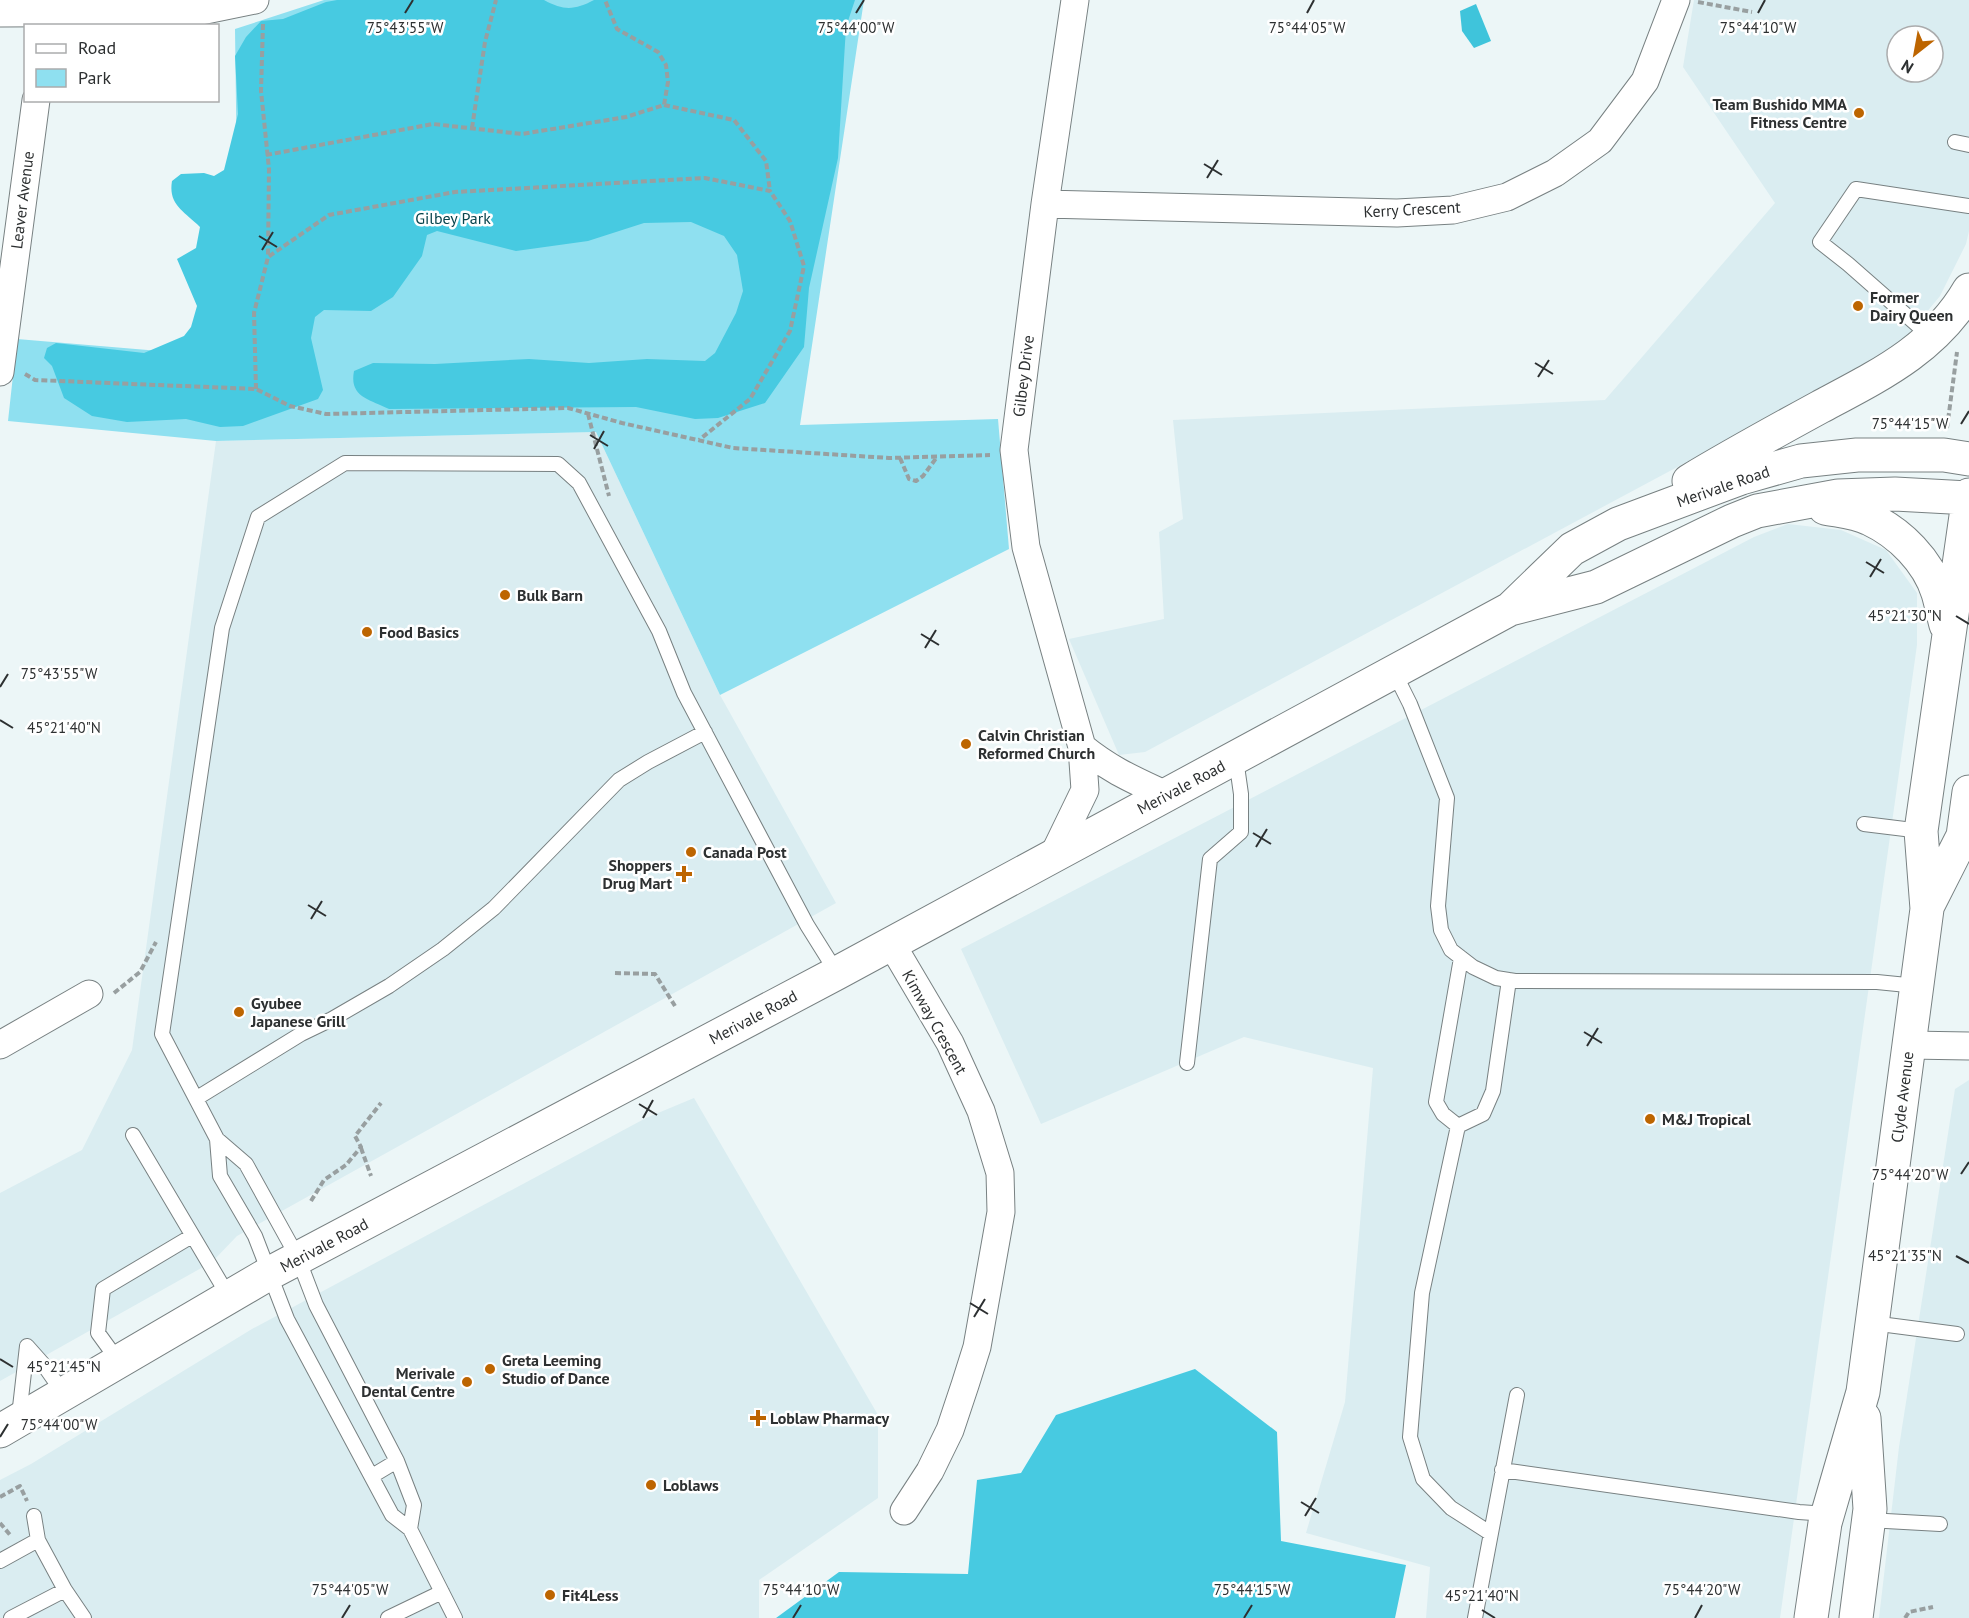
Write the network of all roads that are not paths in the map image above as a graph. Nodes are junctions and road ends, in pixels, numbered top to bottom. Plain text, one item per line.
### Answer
1 (1075, 0) edge
2 (1676, 0) edge
3 (259, 8) edge
4 (0, 13) edge
5 (46, 20) edge
6 (36, 102) edge
7 (1045, 204) junction
8 (1969, 206) edge
9 (1969, 290) edge
10 (1945, 341) junction
11 (1, 366) edge
12 (1969, 459) edge
13 (1969, 497) edge
14 (1793, 503) junction
15 (1618, 524) junction
16 (1510, 609) junction
17 (1949, 636) junction
18 (1394, 672) junction
19 (705, 732) junction
20 (1082, 747) junction
21 (1236, 757) junction
22 (1969, 792) edge
23 (1166, 795) junction
24 (1864, 824) dead end
25 (1921, 831) junction
26 (1053, 856) junction
27 (1927, 909) junction
28 (891, 943) junction
29 (1461, 958) junction
30 (837, 973) junction
31 (1509, 980) junction
32 (1917, 986) junction
33 (89, 994) road end
34 (0, 1045) edge
35 (1908, 1045) junction
36 (1969, 1046) edge
37 (1187, 1063) dead end
38 (196, 1098) junction
39 (1458, 1126) junction
40 (133, 1135) dead end
41 (217, 1139) junction
42 (192, 1236) junction
43 (284, 1266) junction
44 (229, 1297) junction
45 (1872, 1323) junction
46 (1957, 1334) dead end
47 (119, 1362) junction
48 (1863, 1392) junction
49 (64, 1394) junction
50 (1517, 1395) dead end
51 (9, 1426) edge
52 (397, 1461) junction
53 (1502, 1470) junction
54 (372, 1476) junction
55 (31, 1510) road end
56 (904, 1511) dead end
57 (1828, 1515) junction
58 (1868, 1520) junction
59 (1940, 1524) dead end
60 (410, 1529) junction
61 (1490, 1533) junction
62 (38, 1540) junction
63 (0, 1560) edge
64 (65, 1590) junction
65 (442, 1592) junction
66 (11, 1618) edge
67 (84, 1618) edge
68 (388, 1618) edge
69 (455, 1618) edge
70 (1475, 1618) edge
71 (1811, 1618) edge
72 (1856, 1618) edge

1 - 7 street, Gilbey Drive
2 - 7 street, Kerry Crescent
3 - 5 street
4 - 5 street
6 - 11 street, Leaver Avenue
7 - 20 street, Gilbey Drive
8 - 10 lane
9 - 10 main road
10 - 15 main road
12 - 15 main road, Merivale Road
13 - 14 main road, Merivale Road
13 - 17 main road, Clyde Avenue
14 - 16 main road, Merivale Road
14 - 17 main road
15 - 16 main road, Merivale Road
16 - 18 main road, Merivale Road
17 - 25 main road, Clyde Avenue
18 - 21 main road, Merivale Road
18 - 29 lane
19 - 30 lane
19 - 38 lane
19 - 38 lane
20 - 23 street
20 - 26 street, Gilbey Drive
21 - 23 main road, Merivale Road
21 - 37 lane
22 - 27 main road, Clyde Avenue
23 - 26 main road, Merivale Road
24 - 25 lane
25 - 27 main road, Clyde Avenue
26 - 28 main road, Merivale Road
27 - 32 main road, Clyde Avenue
28 - 30 main road, Merivale Road
28 - 56 street, Kimway Crescent
29 - 31 lane
29 - 39 lane
30 - 43 main road, Merivale Road
31 - 32 lane
31 - 39 lane
32 - 35 main road, Clyde Avenue
33 - 34 street
35 - 36 street
35 - 45 main road, Clyde Avenue
38 - 41 lane
39 - 61 lane
40 - 42 lane
41 - 43 lane
41 - 43 lane
42 - 44 lane
42 - 47 lane
43 - 44 main road, Merivale Road
43 - 52 lane
43 - 54 lane
44 - 47 main road, Merivale Road
45 - 46 lane
45 - 48 main road, Clyde Avenue
47 - 49 main road, Merivale Road
48 - 57 main road, Clyde Avenue
48 - 58 main road, Clyde Avenue
49 - 51 main road, Merivale Road
49 - 51 lane
50 - 53 lane
52 - 54 lane
52 - 60 lane
53 - 57 lane
53 - 61 lane
54 - 60 lane
55 - 62 lane
57 - 71 main road, Clyde Avenue
58 - 59 lane
58 - 72 main road, Clyde Avenue
60 - 65 lane
61 - 70 lane
62 - 63 lane
62 - 64 lane
64 - 66 lane
64 - 67 lane
65 - 68 lane
65 - 69 lane

